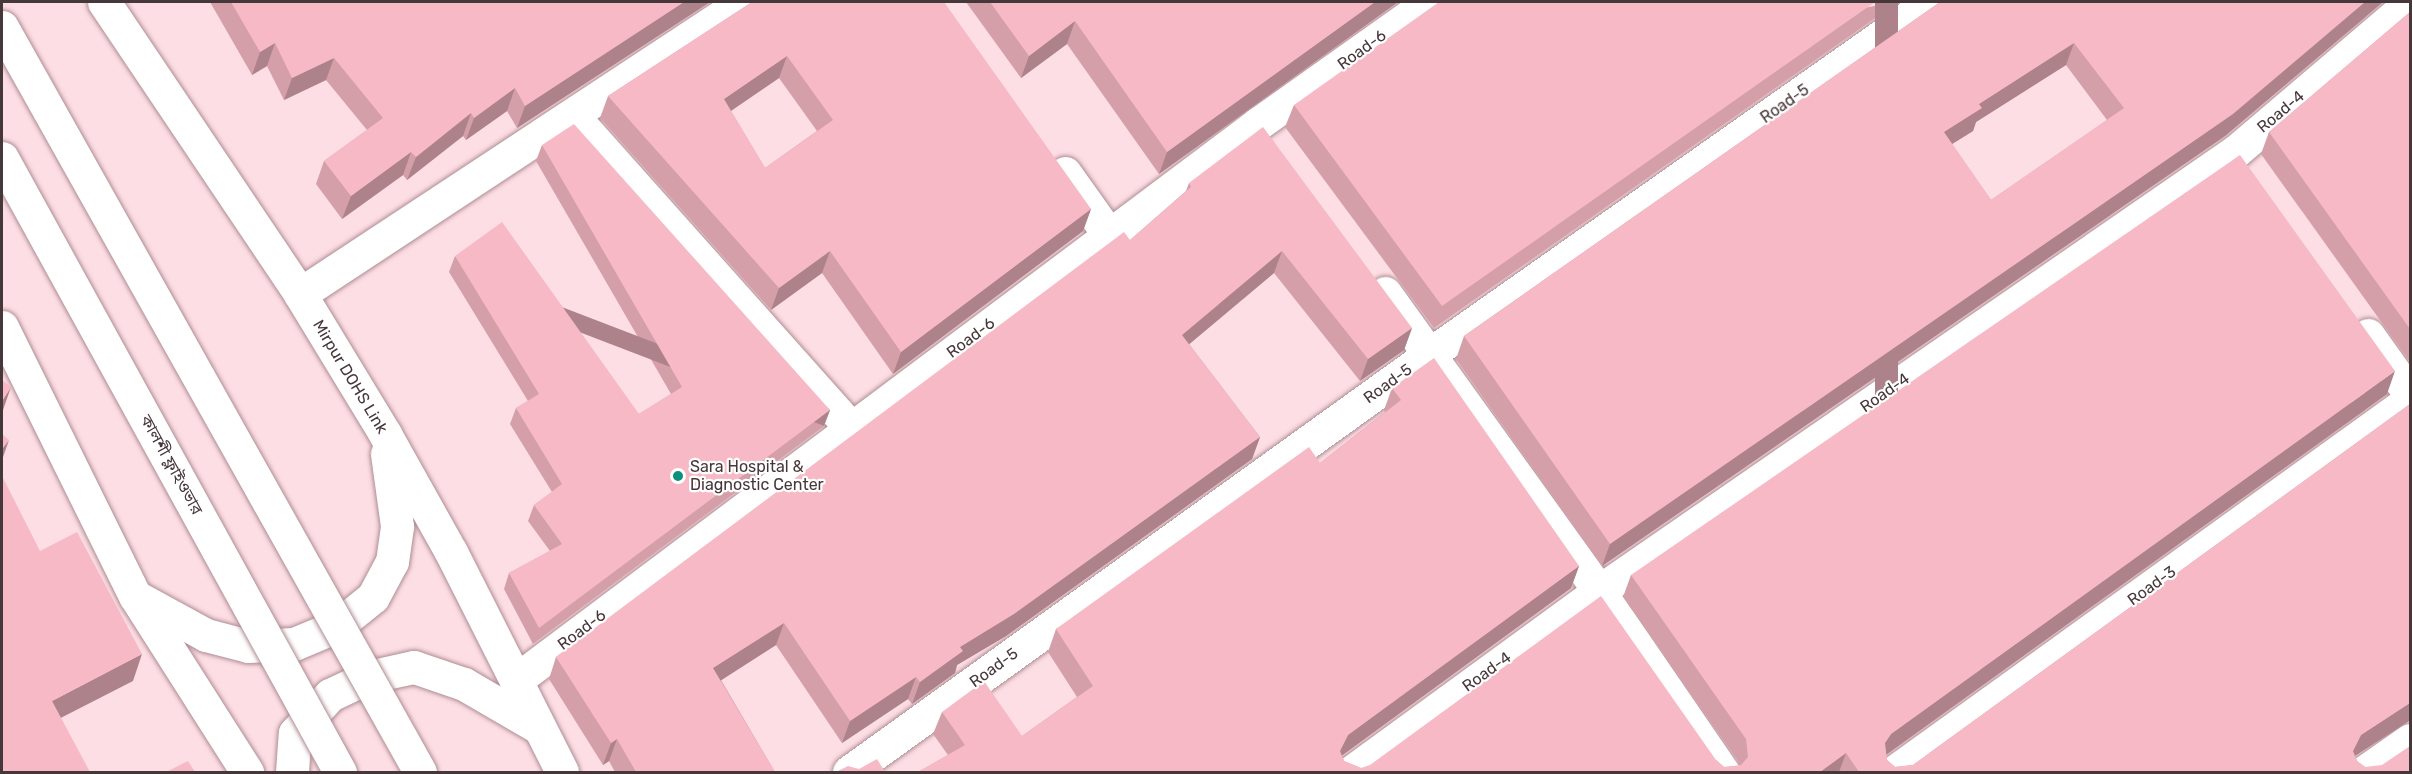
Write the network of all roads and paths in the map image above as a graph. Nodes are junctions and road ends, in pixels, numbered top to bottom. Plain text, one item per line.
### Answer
1 (104, 2) edge
2 (743, 2) edge
3 (1429, 2) edge
4 (1930, 2) edge
5 (2410, 3) edge
6 (2, 27) edge
7 (573, 116) junction
8 (1260, 123) junction
9 (1047, 147) edge
10 (2235, 151) junction
11 (1281, 152) edge
12 (2, 158) edge
13 (2256, 180) edge
14 (1109, 235) junction
15 (1366, 267) edge
16 (300, 294) junction
17 (2348, 306) edge
18 (2, 327) edge
19 (1430, 354) junction
20 (2410, 394) edge
21 (2410, 400) edge
22 (851, 428) junction
23 (385, 434) junction
24 (1599, 591) junction
25 (135, 596) junction
26 (516, 680) junction
27 (538, 727) junction
28 (2410, 740) edge
29 (247, 772) edge
30 (292, 772) edge
31 (340, 772) edge
32 (420, 772) edge
33 (562, 772) edge
34 (849, 772) edge
35 (1351, 772) edge
36 (1723, 772) edge
37 (1894, 772) edge
38 (2364, 772) edge

1 - 16 street, Mirpur DOHS Link
2 - 7 street
3 - 8 street, Road-6
4 - 19 street, Road-5
5 - 10 street, Road-4
6 - 32 street, bridge
7 - 16 street
7 - 22 street
8 - 11 street
8 - 14 street, Road-6
9 - 14 street
10 - 13 street
10 - 24 street, Road-4
12 - 31 street, কালশী ফ্লাইওভার, bridge
14 - 22 street, Road-6
15 - 19 street
16 - 23 street, Mirpur DOHS Link
17 - 20 street
18 - 25 street
19 - 24 street
19 - 34 street, Road-5
21 - 37 street, Road-3
22 - 26 street, Road-6
23 - 25 street
23 - 26 street, Mirpur DOHS Link
24 - 35 street, Road-4
24 - 36 street
25 - 29 street
26 - 27 street, Mirpur DOHS Link
27 - 30 street
27 - 33 street, Mirpur DOHS Link
28 - 38 street

